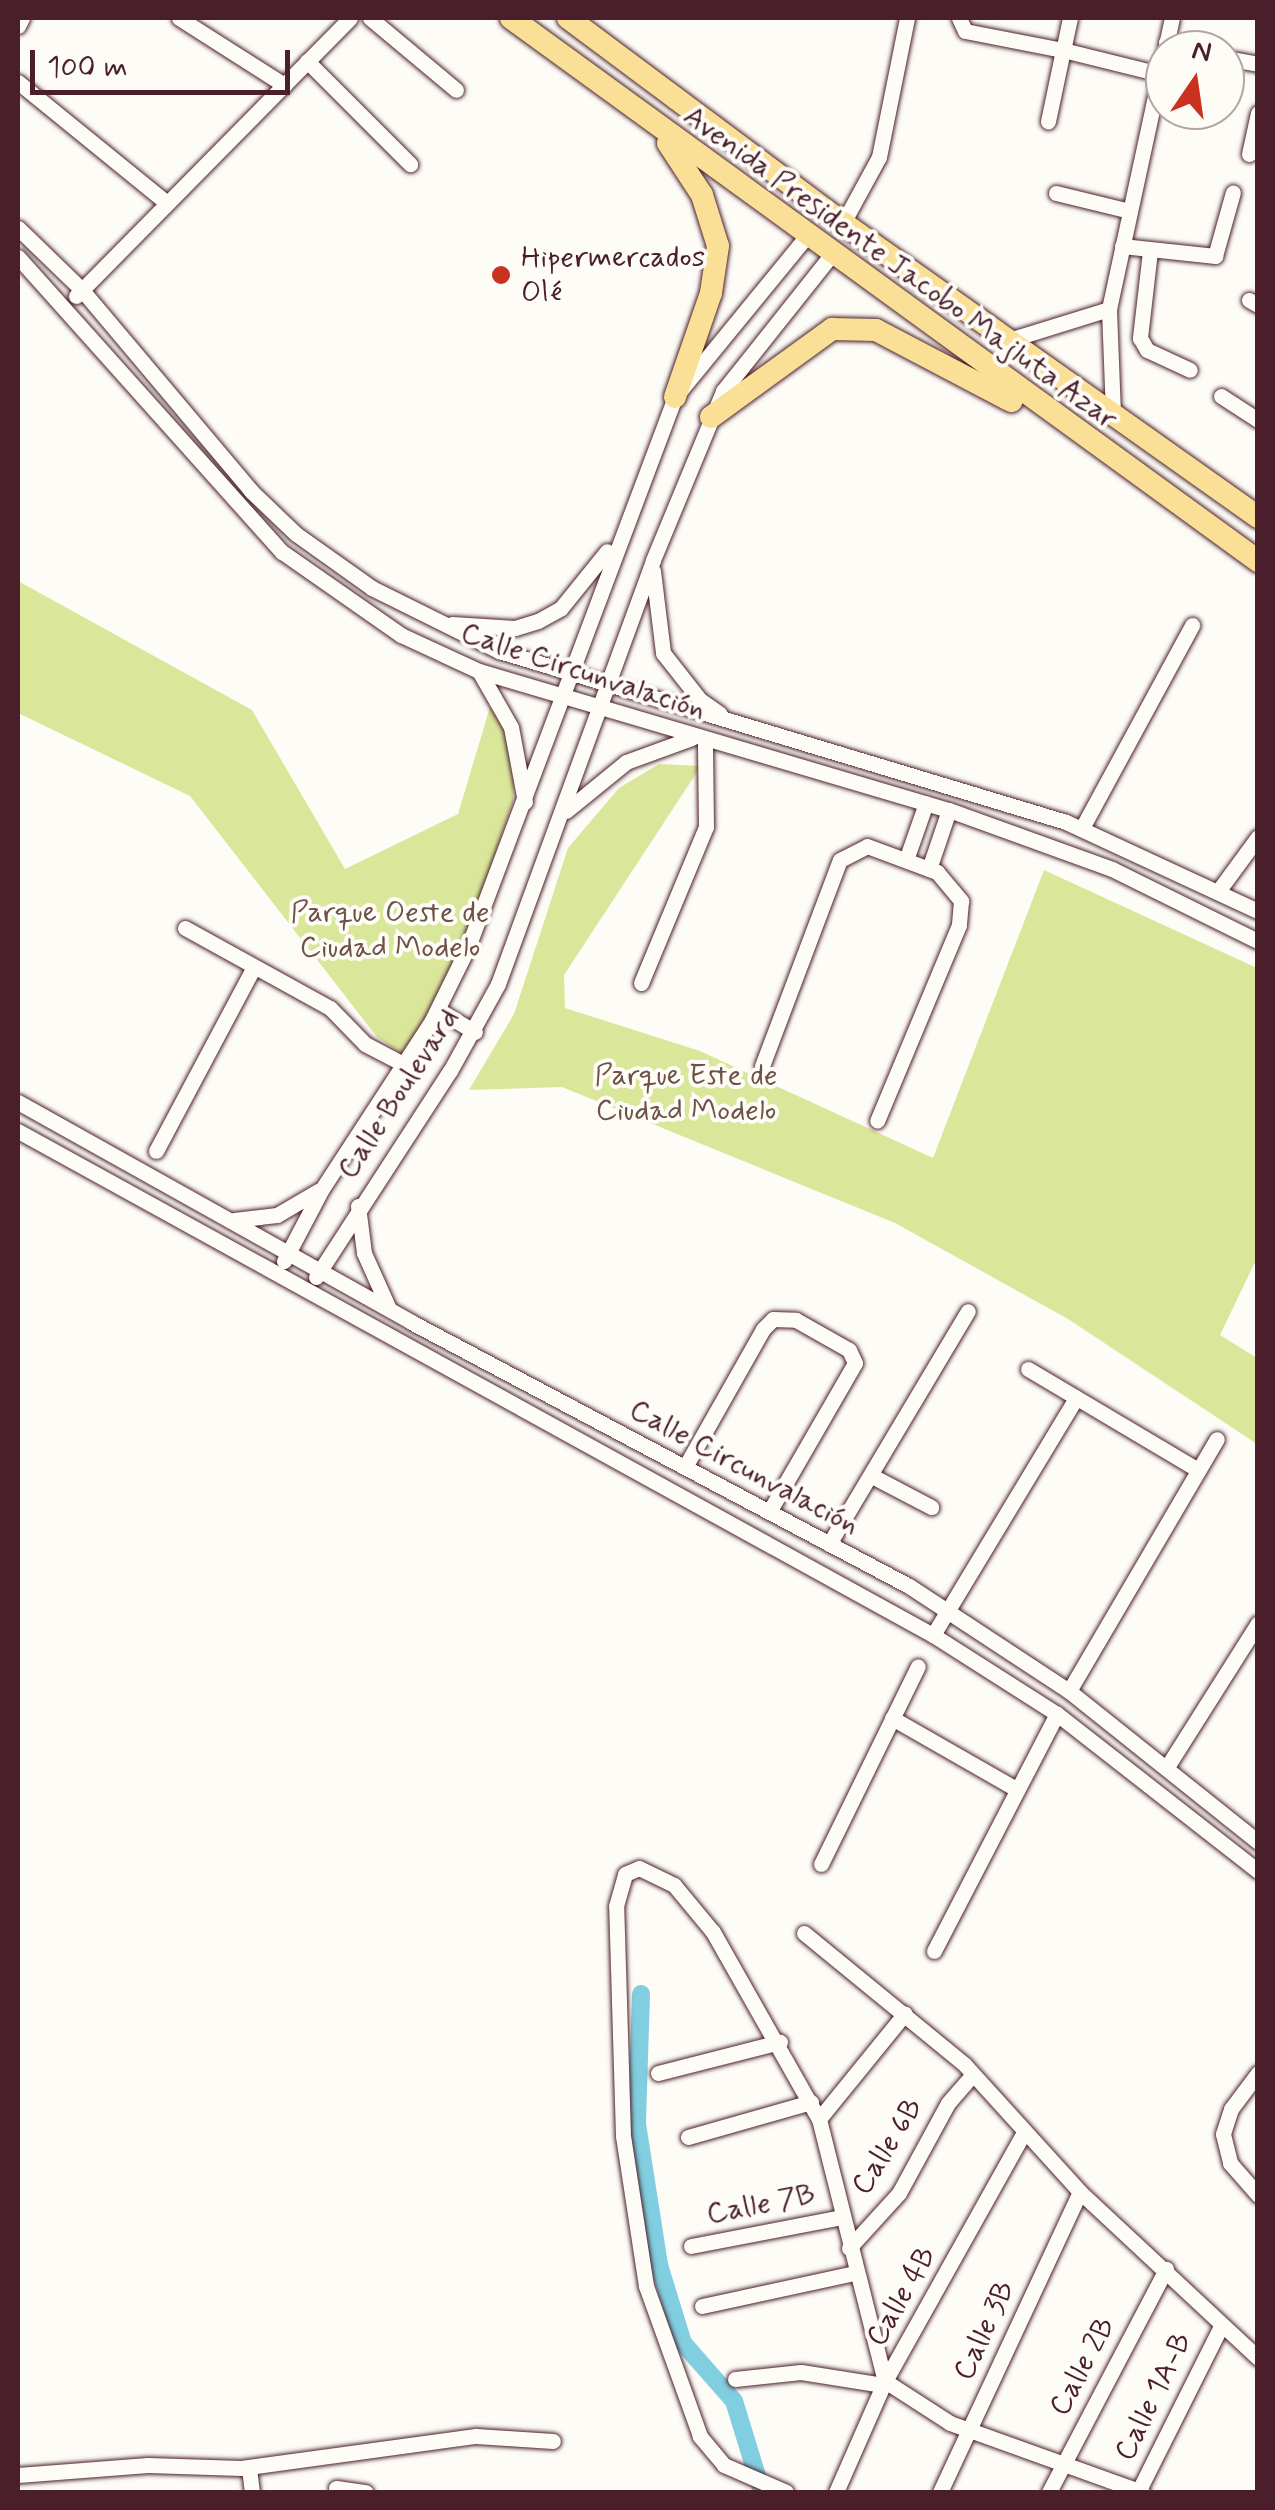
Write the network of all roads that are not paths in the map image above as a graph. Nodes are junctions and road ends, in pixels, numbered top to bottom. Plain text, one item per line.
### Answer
1 (22, 18) edge
2 (180, 18) edge
3 (350, 18) edge
4 (370, 18) edge
5 (511, 18) edge
6 (568, 18) edge
7 (907, 18) edge
8 (960, 18) edge
9 (1070, 18) edge
10 (18, 26) edge
11 (1063, 50) junction
12 (308, 61) junction
13 (1145, 70) edge
14 (18, 82) edge
15 (284, 84) junction
16 (456, 90) dead end
17 (1258, 112) edge
18 (1048, 121) dead end
19 (658, 128) junction
20 (1148, 130) edge
21 (1249, 154) dead end
22 (410, 164) dead end
23 (1233, 192) dead end
24 (1056, 193) dead end
25 (168, 203) junction
26 (1130, 211) junction
27 (843, 223) junction
28 (18, 228) edge
29 (807, 236) junction
30 (1122, 246) junction
31 (1150, 251) junction
32 (832, 254) junction
33 (18, 257) edge
34 (82, 290) junction
35 (66, 306) junction
36 (1108, 308) junction
37 (1009, 340) junction
38 (1190, 370) dead end
39 (1221, 396) dead end
40 (675, 397) junction
41 (1113, 414) junction
42 (711, 417) junction
43 (1258, 420) edge
44 (1062, 425) junction
45 (1258, 517) edge
46 (621, 531) junction
47 (653, 560) junction
48 (1258, 561) edge
49 (438, 622) junction
50 (1192, 625) dead end
51 (479, 671) junction
52 (571, 674) junction
53 (608, 686) junction
54 (563, 698) junction
55 (600, 710) junction
56 (727, 719) junction
57 (698, 740) junction
58 (901, 768) junction
59 (894, 793) junction
60 (926, 803) junction
61 (526, 804) junction
62 (949, 810) junction
63 (564, 814) junction
64 (1082, 828) junction
65 (1258, 836) edge
66 (906, 860) junction
67 (929, 869) junction
68 (1219, 890) junction
69 (1258, 911) edge
70 (185, 928) dead end
71 (1258, 942) edge
72 (254, 966) junction
73 (641, 983) dead end
74 (438, 1010) junction
75 (474, 1032) junction
76 (405, 1065) junction
77 (762, 1066) dead end
78 (18, 1102) edge
79 (877, 1121) dead end
80 (18, 1131) edge
81 (156, 1150) dead end
82 (322, 1189) junction
83 (358, 1206) junction
84 (233, 1220) junction
85 (288, 1254) junction
86 (320, 1270) junction
87 (278, 1271) junction
88 (308, 1288) junction
89 (389, 1310) junction
90 (968, 1311) dead end
91 (1028, 1370) dead end
92 (1076, 1398) junction
93 (1217, 1439) dead end
94 (684, 1467) junction
95 (1198, 1470) junction
96 (872, 1476) junction
97 (930, 1507) dead end
98 (770, 1512) junction
99 (829, 1544) junction
100 (948, 1611) junction
101 (1258, 1623) edge
102 (933, 1635) junction
103 (918, 1666) dead end
104 (1069, 1691) junction
105 (1056, 1714) junction
106 (892, 1718) junction
107 (1168, 1767) junction
108 (1016, 1788) junction
109 (1258, 1842) edge
110 (820, 1864) dead end
111 (1258, 1871) edge
112 (804, 1933) dead end
113 (934, 1950) dead end
114 (905, 2013) junction
115 (780, 2042) junction
116 (1258, 2072) edge
117 (658, 2074) dead end
118 (972, 2076) junction
119 (811, 2102) junction
120 (819, 2119) junction
121 (1024, 2132) junction
122 (688, 2137) dead end
123 (1080, 2192) junction
124 (1258, 2195) edge
125 (841, 2217) junction
126 (691, 2246) dead end
127 (849, 2248) junction
128 (1166, 2269) junction
129 (854, 2273) junction
130 (702, 2306) dead end
131 (1221, 2326) junction
132 (1258, 2358) edge
133 (734, 2379) dead end
134 (884, 2383) junction
135 (968, 2430) junction
136 (553, 2441) dead end
137 (1062, 2465) junction
138 (250, 2468) junction
139 (18, 2476) edge
140 (336, 2488) dead end
141 (781, 2490) edge
142 (252, 2492) edge
143 (366, 2492) edge
144 (836, 2492) edge
145 (940, 2492) edge
146 (1049, 2492) edge
147 (1140, 2492) edge

1 - 10 street
2 - 15 street
3 - 12 street
4 - 16 street
5 - 19 main road, Avenida Presidente Jacobo Majluta Azar
6 - 27 main road, Avenida Presidente Jacobo Majluta Azar
7 - 27 street
8 - 11 street
9 - 11 street
11 - 13 street
11 - 18 street
12 - 15 street
12 - 22 street
14 - 25 street
15 - 25 street
17 - 21 street
19 - 29 main road, Avenida Presidente Jacobo Majluta Azar
19 - 40 main road
20 - 26 street
23 - 31 street
24 - 26 street
25 - 34 street
26 - 30 street
27 - 37 main road, Avenida Presidente Jacobo Majluta Azar
28 - 34 street, Calle Circunvalación
29 - 32 main road, Avenida Presidente Jacobo Majluta Azar
29 - 40 street, Calle Boulevard
30 - 31 street
30 - 36 street
31 - 38 street
32 - 42 street, Calle Boulevard
32 - 44 main road, Avenida Presidente Jacobo Majluta Azar
33 - 35 street, Calle Circunvalación
34 - 35 street
34 - 49 street, Calle Circunvalación
35 - 51 street, Calle Circunvalación
36 - 37 street
36 - 41 street
37 - 41 main road, Avenida Presidente Jacobo Majluta Azar
39 - 43 street
40 - 46 street, Calle Boulevard
41 - 45 main road, Avenida Presidente Jacobo Majluta Azar
42 - 44 main road
42 - 47 street, Calle Boulevard
44 - 48 main road, Avenida Presidente Jacobo Majluta Azar
46 - 49 street
46 - 52 street, Calle Boulevard
47 - 53 street, Calle Boulevard
47 - 56 street
49 - 52 street, Calle Circunvalación
50 - 64 street
51 - 54 street, Calle Circunvalación
51 - 61 street
52 - 53 street, Calle Circunvalación
52 - 54 street, Calle Boulevard
53 - 55 street, Calle Boulevard
53 - 56 street, Calle Circunvalación
54 - 55 street, Calle Circunvalación
54 - 61 street, Calle Boulevard
55 - 57 street, Calle Circunvalación
55 - 63 street, Calle Boulevard
56 - 58 street, Calle Circunvalación
57 - 59 street, Calle Circunvalación
57 - 63 street
57 - 73 street
58 - 59 street
58 - 64 street, Calle Circunvalación
59 - 60 street, Calle Circunvalación
60 - 62 street, Calle Circunvalación
60 - 66 street
61 - 74 street, Calle Boulevard
62 - 67 street
62 - 71 street, Calle Circunvalación
63 - 75 street, Calle Boulevard
64 - 68 street, Calle Circunvalación
65 - 68 street
66 - 67 street
66 - 77 street
67 - 79 street
68 - 69 street, Calle Circunvalación
70 - 72 street
72 - 76 street
72 - 81 street
74 - 75 street
74 - 76 street, Calle Boulevard
75 - 83 street, Calle Boulevard
76 - 82 street, Calle Boulevard
78 - 84 street, Calle Circunvalación
80 - 87 street, Calle Circunvalación
82 - 84 street
82 - 85 street, Calle Boulevard
83 - 86 street, Calle Boulevard
83 - 89 street
84 - 85 street, Calle Circunvalación
85 - 86 street, Calle Circunvalación
85 - 87 street, Calle Boulevard
86 - 88 street, Calle Boulevard
86 - 89 street, Calle Circunvalación
87 - 88 street, Calle Circunvalación
88 - 102 street, Calle Circunvalación
89 - 94 street, Calle Circunvalación
90 - 96 street
91 - 92 street
92 - 95 street
92 - 100 street
93 - 95 street
94 - 98 street, Calle Circunvalación
94 - 98 street
95 - 104 street
96 - 97 street
96 - 99 street
98 - 99 street, Calle Circunvalación
99 - 100 street, Calle Circunvalación
100 - 102 street
100 - 104 street, Calle Circunvalación
101 - 107 street
102 - 105 street, Calle Circunvalación
103 - 106 street
104 - 107 street, Calle Circunvalación
105 - 108 street
105 - 111 street, Calle Circunvalación
106 - 108 street
106 - 110 street
107 - 109 street, Calle Circunvalación
108 - 113 street
112 - 114 street
114 - 118 street
114 - 120 street
115 - 117 street
115 - 119 street
115 - 141 street
116 - 124 street
118 - 121 street
118 - 127 street, Calle 6B
119 - 120 street
119 - 122 street
120 - 125 street
121 - 123 street
121 - 134 street, Calle 4B
123 - 128 street
123 - 135 street, Calle 3B
125 - 126 street, Calle 7B
125 - 127 street
127 - 129 street
128 - 131 street
128 - 137 street, Calle 2B
129 - 130 street
129 - 134 street
131 - 132 street
131 - 147 street, Calle 1A-B
133 - 134 street
134 - 135 street
134 - 144 street, Calle 4B
135 - 137 street
135 - 145 street, Calle 3B
136 - 138 street
137 - 146 street, Calle 2B
137 - 147 street
138 - 139 street
138 - 142 street
140 - 143 street

